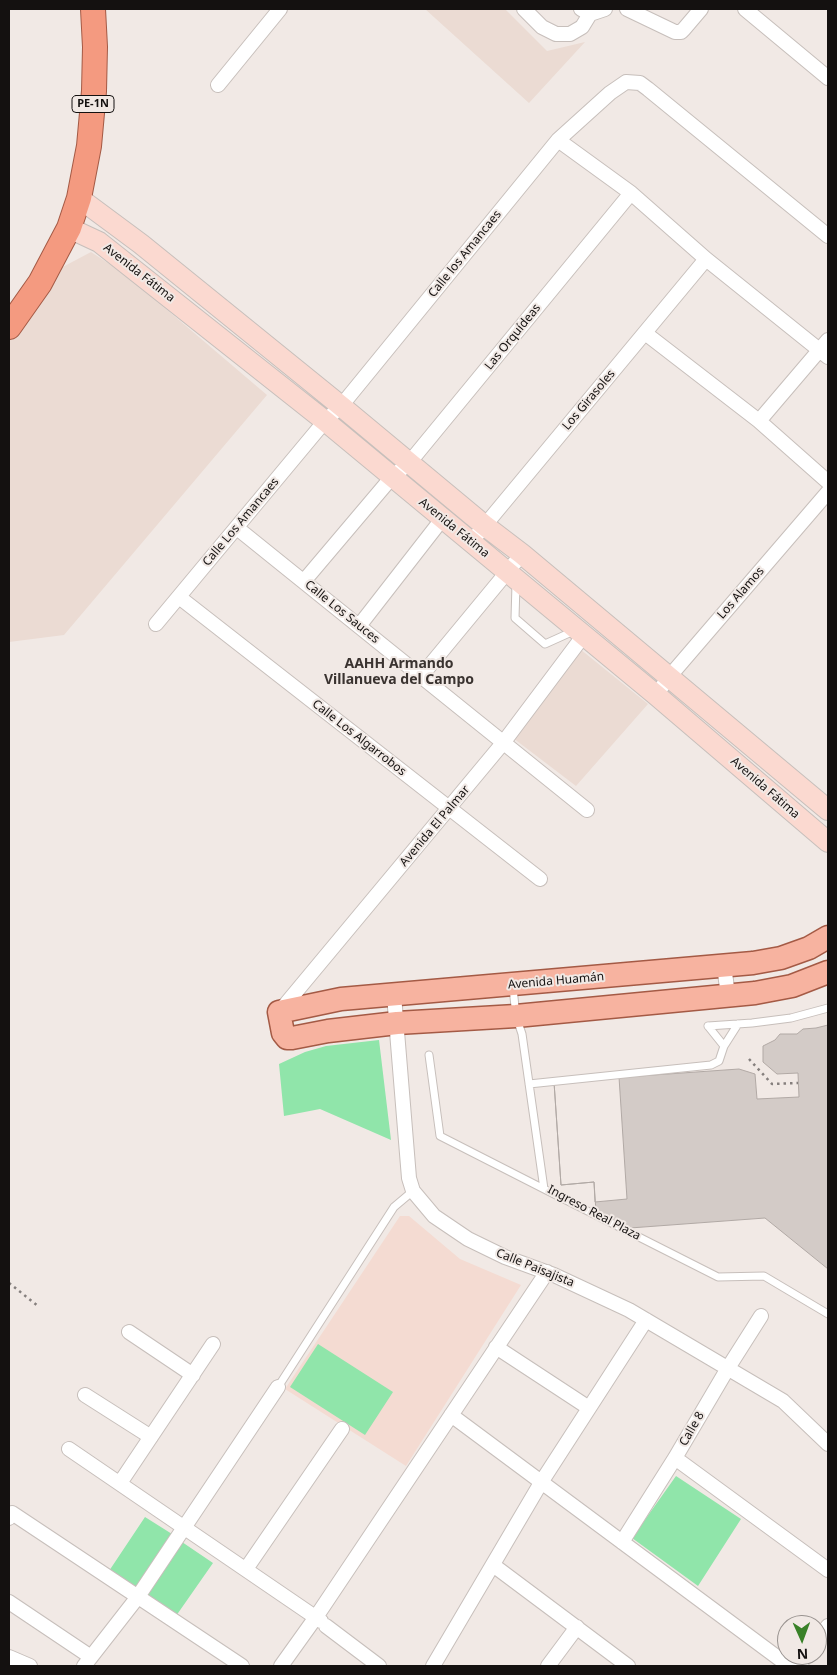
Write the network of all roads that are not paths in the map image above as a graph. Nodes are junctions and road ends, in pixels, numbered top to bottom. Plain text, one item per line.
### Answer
1 (94, 9) edge
2 (280, 9) edge
3 (605, 9) edge
4 (627, 9) edge
5 (701, 9) edge
6 (745, 9) edge
7 (585, 11) edge
8 (533, 12) edge
9 (828, 78) edge
10 (218, 85) dead end
11 (558, 140) junction
12 (631, 194) junction
13 (79, 198) junction
14 (69, 228) junction
15 (828, 236) edge
16 (706, 259) junction
17 (9, 327) edge
18 (645, 333) junction
19 (826, 349) edge
20 (341, 406) junction
21 (325, 421) junction
22 (759, 422) junction
23 (409, 463) junction
24 (392, 477) junction
25 (828, 482) edge
26 (828, 492) edge
27 (443, 518) junction
28 (484, 525) junction
29 (237, 528) junction
30 (471, 542) junction
31 (522, 554) junction
32 (512, 575) junction
33 (304, 581) junction
34 (179, 597) junction
35 (156, 624) dead end
36 (359, 626) junction
37 (581, 632) junction
38 (422, 675) junction
39 (669, 677) junction
40 (656, 694) junction
41 (504, 743) junction
42 (795, 782) junction
43 (779, 800) junction
44 (450, 808) junction
45 (587, 810) dead end
46 (828, 810) edge
47 (828, 842) edge
48 (540, 879) dead end
49 (828, 937) edge
50 (724, 966) junction
51 (828, 972) edge
52 (513, 985) junction
53 (394, 994) junction
54 (728, 995) junction
55 (828, 1008) edge
56 (279, 1012) junction
57 (516, 1016) junction
58 (397, 1023) junction
59 (738, 1024) junction
60 (724, 1046) junction
61 (429, 1055) dead end
62 (529, 1084) junction
63 (544, 1189) junction
64 (412, 1191) junction
65 (547, 1272) junction
66 (828, 1314) edge
67 (761, 1316) dead end
68 (646, 1320) junction
69 (129, 1332) dead end
70 (213, 1344) dead end
71 (496, 1347) junction
72 (728, 1368) junction
73 (193, 1375) junction
74 (278, 1388) joint
75 (85, 1395) dead end
76 (589, 1408) junction
77 (451, 1415) junction
78 (342, 1429) dead end
79 (151, 1437) junction
80 (828, 1444) edge
81 (69, 1449) dead end
82 (675, 1458) junction
83 (542, 1481) junction
84 (120, 1483) junction
85 (9, 1518) edge
86 (184, 1528) junction
87 (622, 1542) junction
88 (492, 1565) junction
89 (246, 1569) junction
90 (828, 1570) edge
91 (137, 1598) junction
92 (9, 1602) edge
93 (321, 1621) junction
94 (577, 1627) junction
95 (9, 1657) edge
96 (88, 1662) edge
97 (30, 1666) edge
98 (242, 1666) edge
99 (281, 1666) edge
100 (379, 1666) edge
101 (433, 1666) edge
102 (548, 1666) edge
103 (628, 1666) edge
104 (789, 1666) edge

1 - 13 highway, PE-1N
2 - 10 street
3 - 7 street
4 - 5 street
6 - 9 street
7 - 8 street
11 - 12 street
11 - 15 street, Calle los Amancaes
11 - 20 street, Calle los Amancaes
12 - 16 street
12 - 23 street, Las Orquídeas
13 - 14 highway, PE-1N
13 - 20 main road, Avenida Fátima
14 - 17 highway, PE-1N
14 - 21 main road, Avenida Fátima
16 - 18 street, Los Girasoles
16 - 19 street
18 - 22 street
18 - 28 street, Los Girasoles
19 - 22 street
20 - 21 street, Calle los Amancaes
20 - 23 main road, Avenida Fátima
21 - 24 main road, Avenida Fátima
21 - 29 street, Calle Los Amancaes
22 - 25 street
23 - 24 street, Las Orquídeas
23 - 28 main road, Avenida Fátima
24 - 27 main road, Avenida Fátima
24 - 33 street, Las Orquídeas
26 - 39 street, Los Alamos
27 - 30 main road, Avenida Fátima
27 - 36 street
28 - 30 street, Los Girasoles
28 - 31 main road, Avenida Fátima
29 - 33 street, Calle Los Sauces
29 - 34 street, Calle Los Amancaes
30 - 32 main road, Avenida Fátima
31 - 32 street
31 - 39 main road, Avenida Fátima
32 - 37 main road, Avenida Fátima
32 - 37 lane
32 - 38 street
33 - 36 street, Calle Los Sauces
34 - 35 street, Calle Los Amancaes
34 - 44 street, Calle Los Algarrobos
36 - 38 street, Calle Los Sauces
37 - 40 main road, Avenida Fátima
37 - 41 street, Avenida El Palmar
38 - 41 street, Calle Los Sauces
39 - 40 street, Los Alamos
39 - 42 main road, Avenida Fátima
40 - 43 main road, Avenida Fátima
41 - 44 street, Avenida El Palmar
41 - 45 street, Calle Los Sauces
42 - 43 main road
42 - 46 main road, Avenida Fátima
43 - 47 main road, Avenida Fátima
44 - 48 street, Calle Los Algarrobos
44 - 56 street, Avenida El Palmar
49 - 50 main road, Avenida Huamán
50 - 52 main road, Avenida Huamán
50 - 54 street
51 - 54 main road
52 - 53 main road, Avenida Huamán
52 - 57 lane, Ingreso Real Plaza
53 - 56 main road, Avenida Huamán
53 - 58 street
54 - 57 main road
55 - 59 lane
56 - 58 main road
57 - 58 main road
57 - 62 lane, Ingreso Real Plaza
58 - 64 street
59 - 60 lane
59 - 60 lane
60 - 62 lane
61 - 63 lane
62 - 63 lane, Ingreso Real Plaza
63 - 66 lane, Ingreso Real Plaza
64 - 65 street, Calle Paisajista
64 - 74 lane
65 - 68 street, Calle Paisajista
65 - 71 street
67 - 72 street, Calle 8
68 - 72 street, Calle Paisajista
68 - 76 street
69 - 73 street
70 - 73 street
71 - 76 street
71 - 77 street
72 - 80 street, Calle Paisajista
72 - 82 street, Calle 8
73 - 79 street
74 - 86 street
75 - 79 street
76 - 83 street
77 - 83 street
77 - 93 street
78 - 89 street
79 - 84 street
81 - 84 street
82 - 87 street, Calle 8
82 - 90 street
83 - 87 street
83 - 88 street
84 - 86 street
85 - 91 street
86 - 89 street
86 - 91 street
87 - 104 street
88 - 94 street
88 - 101 street
89 - 93 street
91 - 96 street
91 - 98 street
92 - 96 street
93 - 99 street
93 - 100 street
94 - 102 street
94 - 103 street
95 - 97 street

